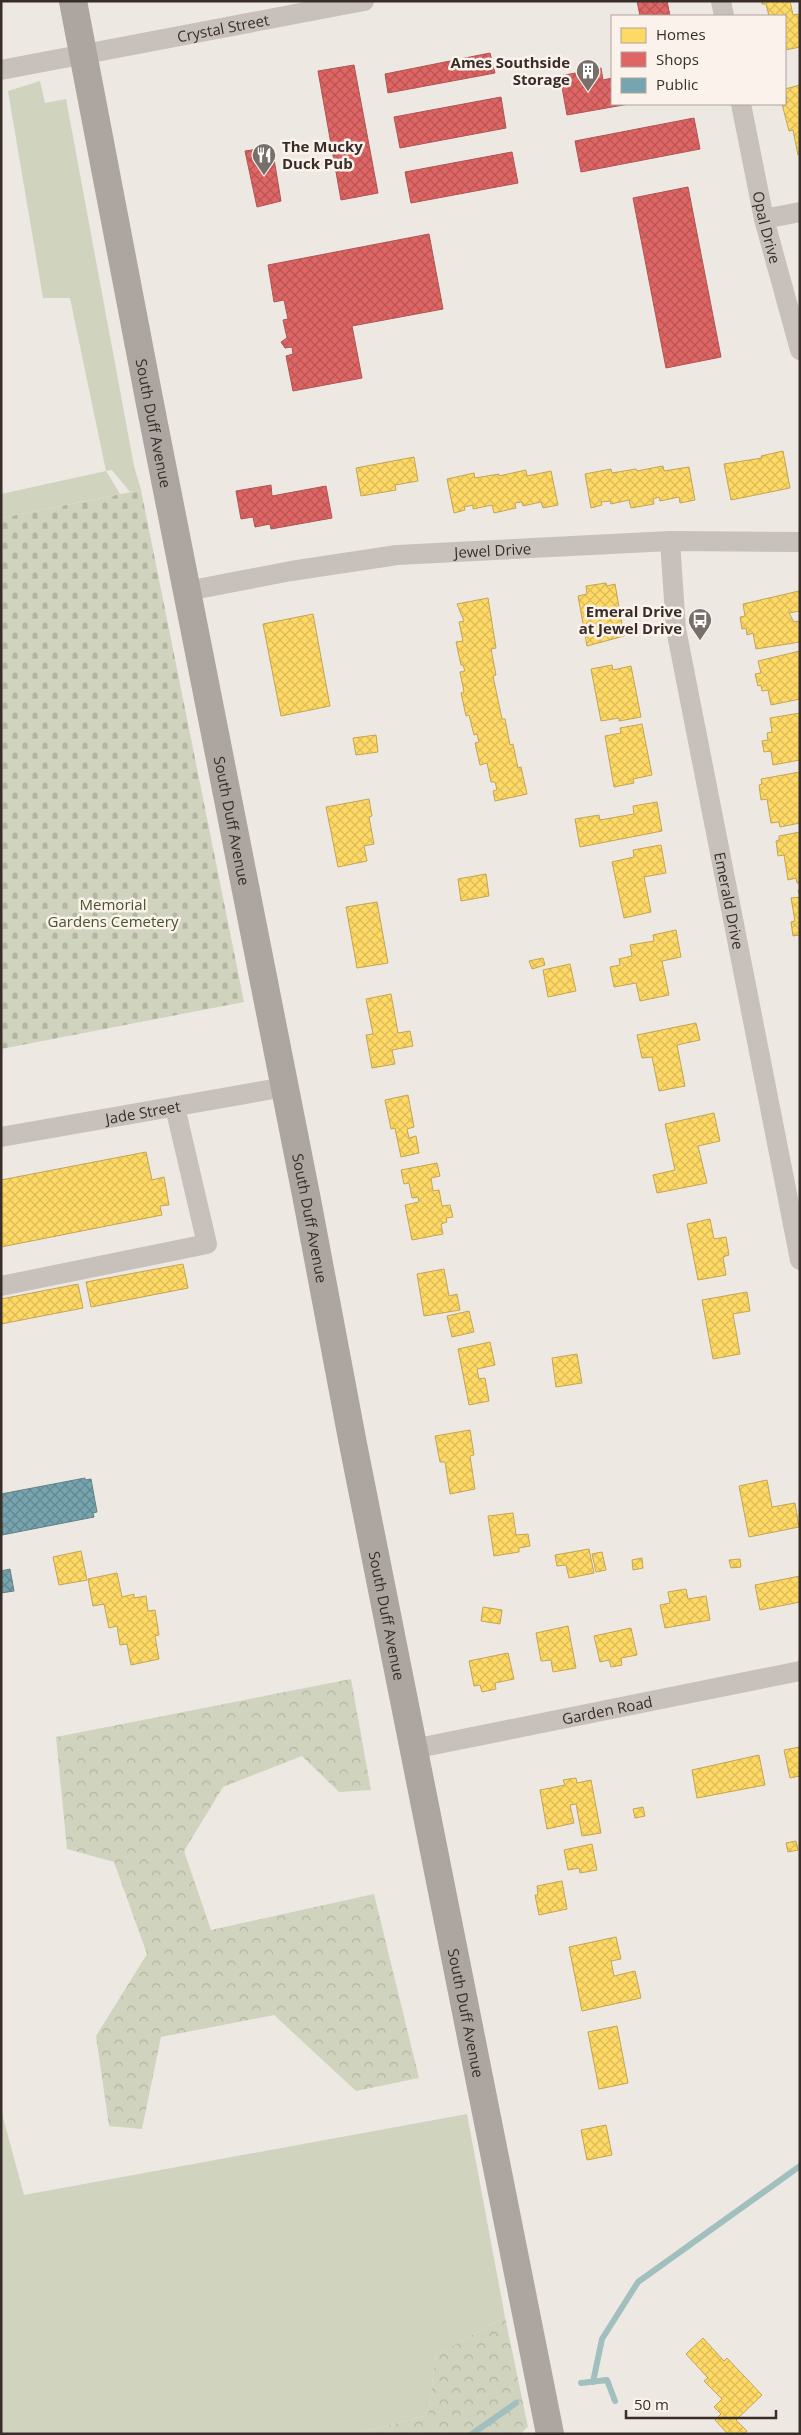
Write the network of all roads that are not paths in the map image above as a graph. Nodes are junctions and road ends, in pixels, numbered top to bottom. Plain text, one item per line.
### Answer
1 (74, 1) edge
2 (364, 1) edge
3 (721, 1) edge
4 (724, 15) edge
5 (83, 56) junction
6 (1, 70) edge
7 (741, 105) edge
8 (800, 212) edge
9 (764, 219) junction
10 (800, 350) edge
11 (670, 541) junction
12 (800, 542) edge
13 (187, 591) junction
14 (285, 1087) junction
15 (175, 1107) junction
16 (1, 1137) edge
17 (800, 1260) edge
18 (1, 1286) edge
19 (800, 1671) edge
20 (413, 1749) junction
21 (550, 2434) edge

1 - 5 main road, South Duff Avenue
2 - 5 street, Crystal Street
3 - 4 street
5 - 6 street, Crystal Street
5 - 13 main road, South Duff Avenue
7 - 9 street, Opal Drive
8 - 9 street
9 - 10 street, Opal Drive
11 - 12 street, Jewel Drive
11 - 13 street, Jewel Drive
11 - 17 street, Emerald Drive
13 - 14 main road, South Duff Avenue
14 - 15 street, Jade Street
14 - 20 main road, South Duff Avenue
15 - 16 street, Jade Street
15 - 18 street
19 - 20 street, Garden Road
20 - 21 main road, South Duff Avenue

